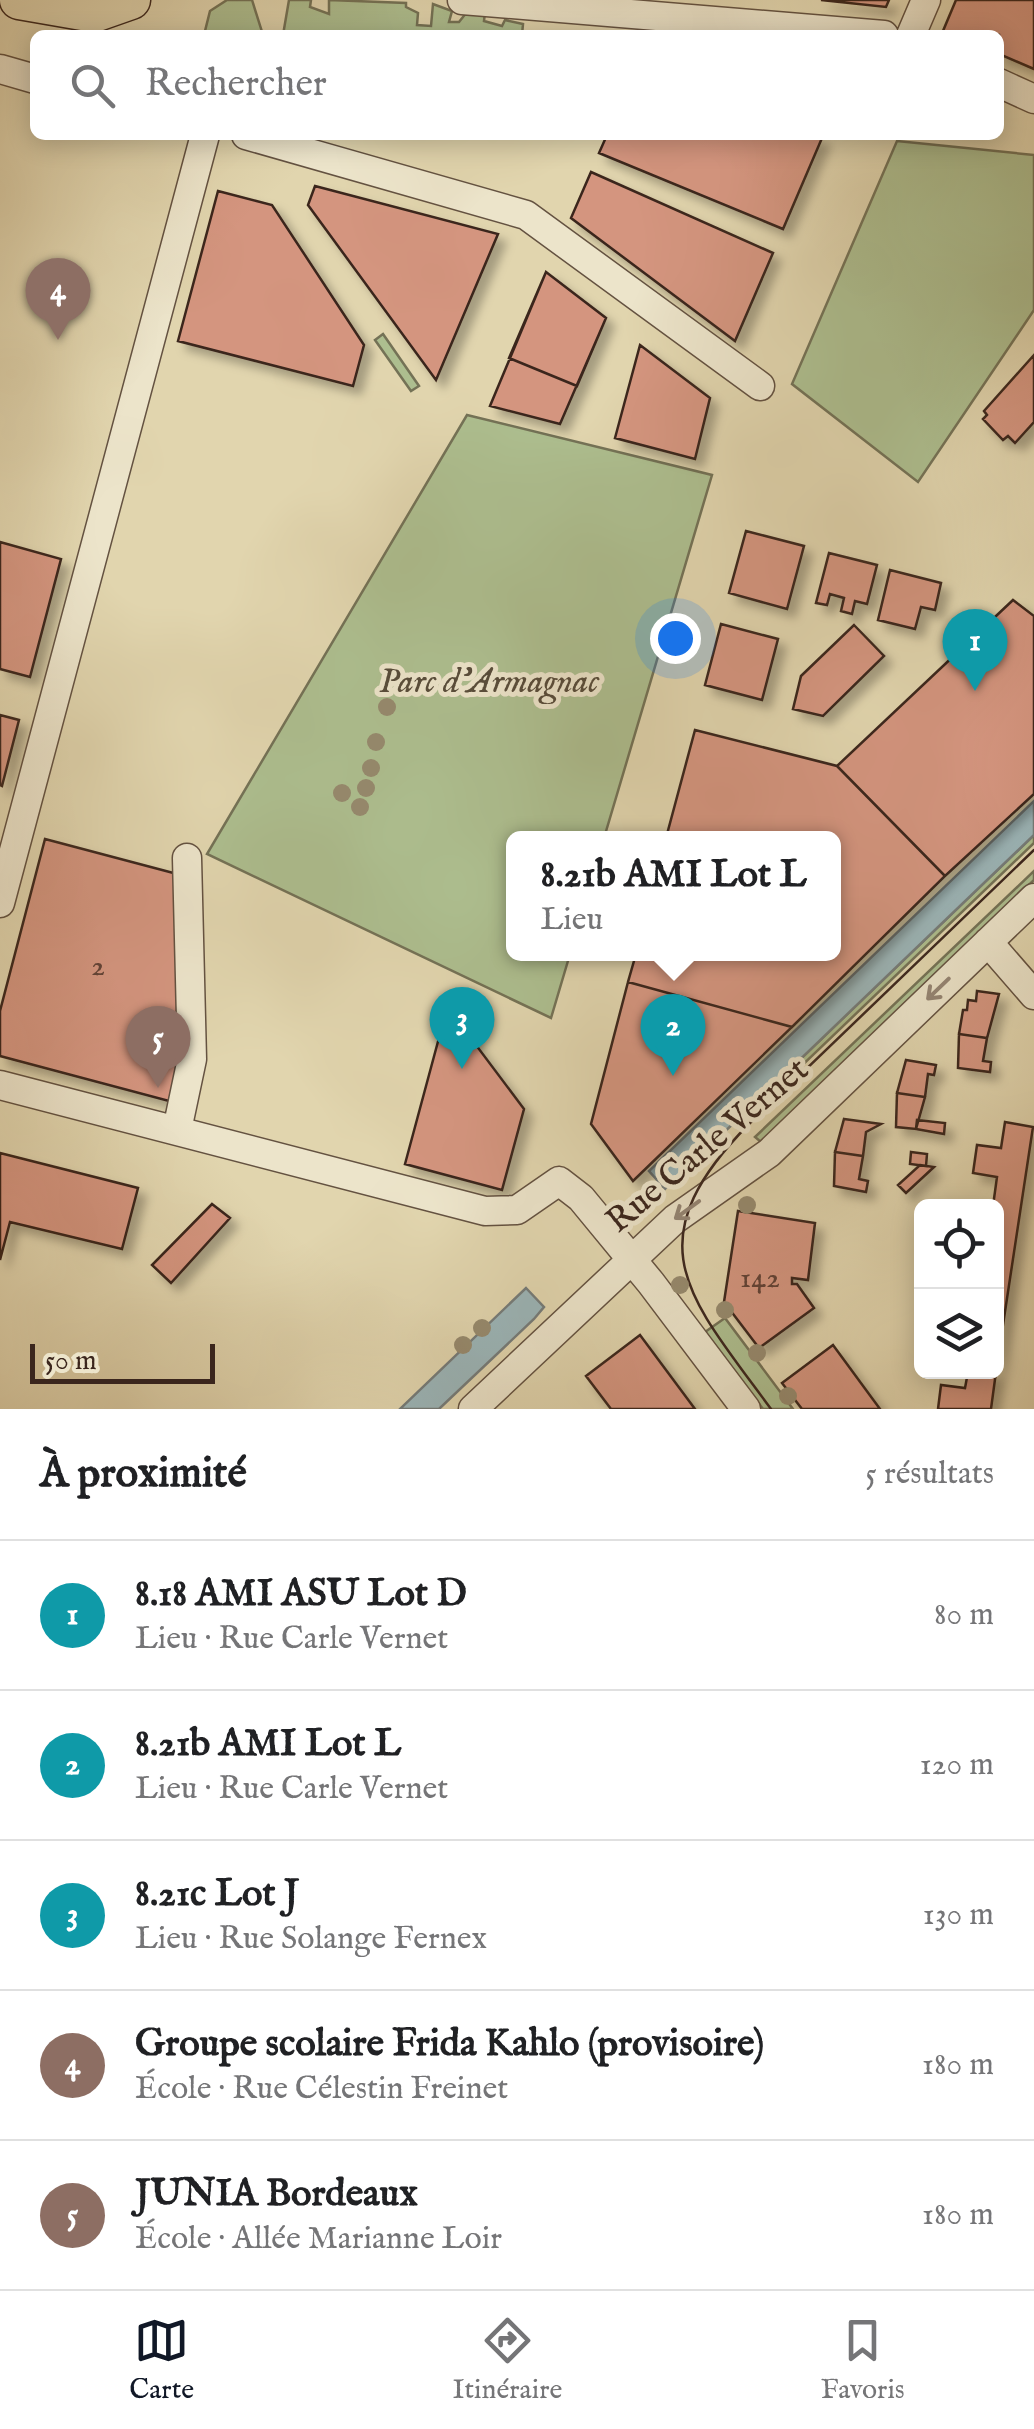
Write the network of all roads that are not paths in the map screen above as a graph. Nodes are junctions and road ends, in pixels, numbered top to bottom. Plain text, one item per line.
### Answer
1 (18, 0) edge
2 (132, 0) edge
3 (462, 0) edge
4 (926, 0) edge
5 (606, 6) edge
6 (648, 7) edge
7 (842, 30) edge
8 (913, 30) edge
9 (0, 69) edge
10 (30, 77) edge
11 (1004, 85) edge
12 (1034, 99) edge
13 (204, 140) edge
14 (264, 140) edge
15 (760, 386) dead end
16 (187, 858) dead end
17 (1034, 898) edge
18 (0, 903) edge
19 (988, 942) junction
20 (1034, 995) edge
21 (0, 1085) edge
22 (176, 1130) junction
23 (631, 1260) junction
24 (472, 1409) edge
25 (746, 1409) edge

1 - 2 main road
3 - 5 street
4 - 8 street
5 - 6 street
6 - 7 street
9 - 10 street
11 - 12 street
13 - 18 street
14 - 15 street
16 - 22 street
17 - 19 street, Rue Carle Vernet
19 - 20 street
19 -> 23 street, Rue Carle Vernet
21 - 22 street
22 - 23 street
23 - 24 street, Rue Carle Vernet
23 - 25 street

